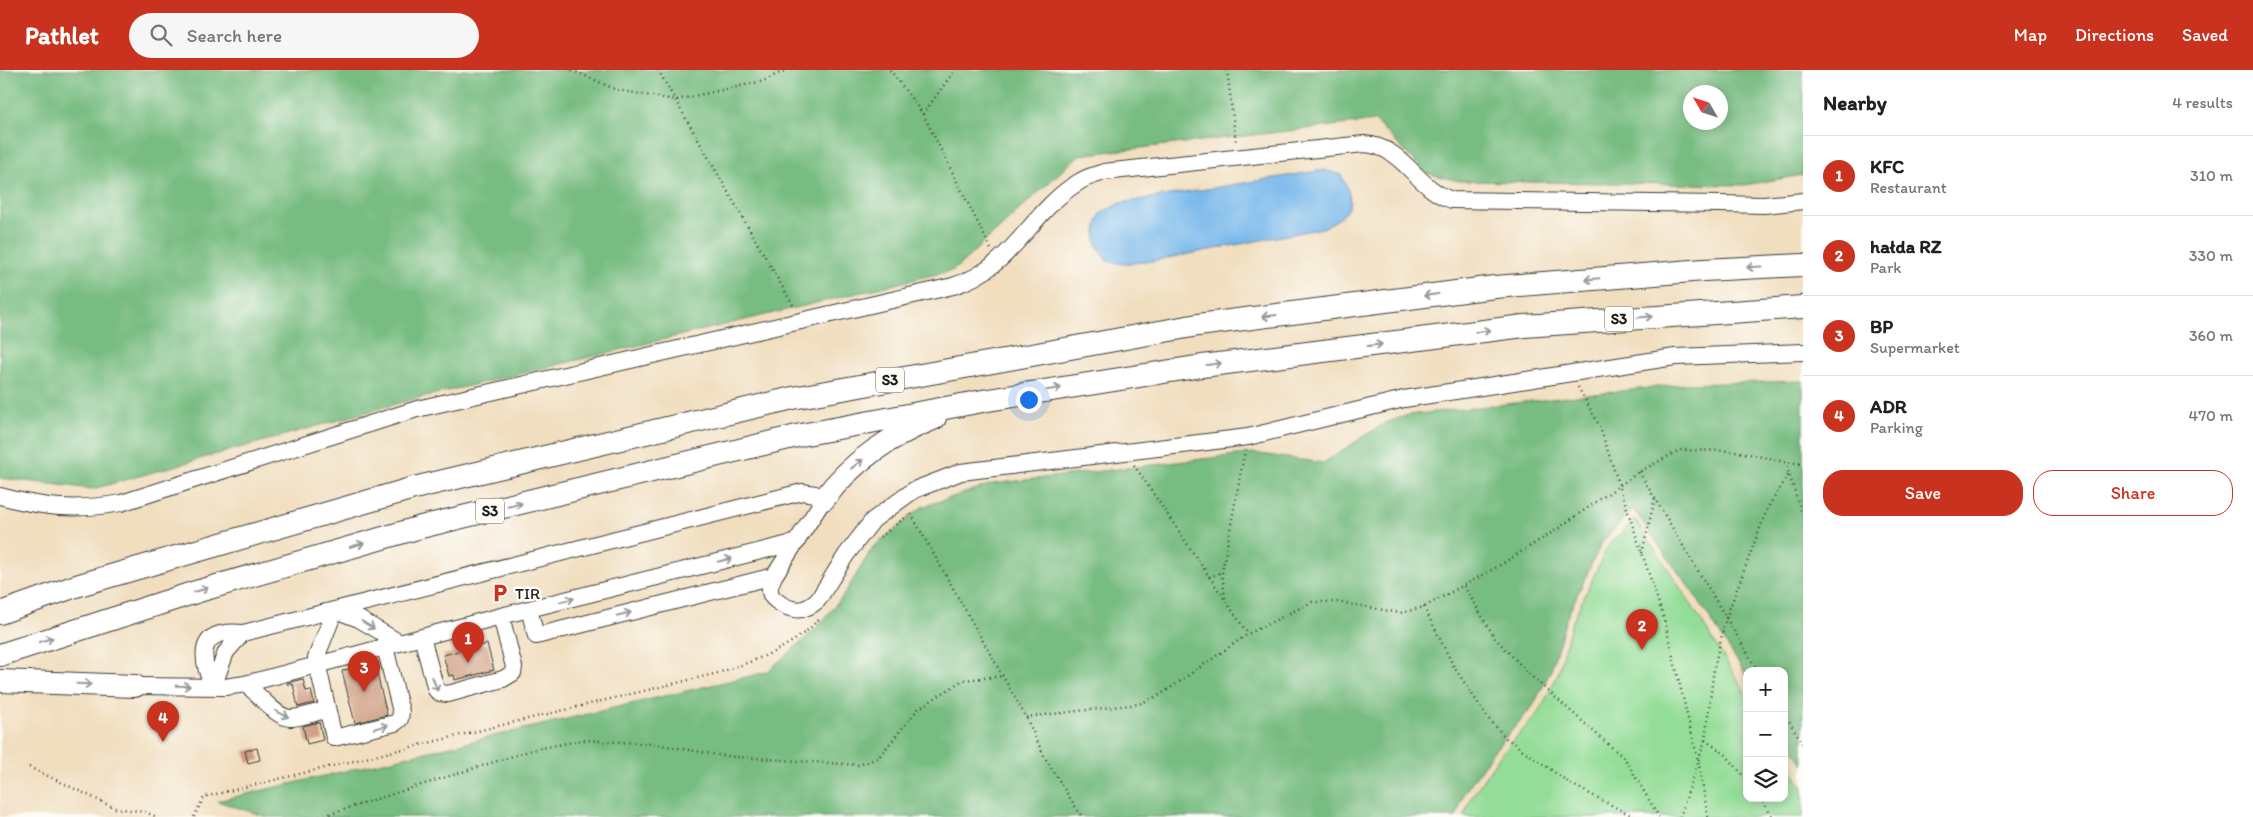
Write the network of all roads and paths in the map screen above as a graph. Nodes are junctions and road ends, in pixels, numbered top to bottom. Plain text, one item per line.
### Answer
1 (572, 70) edge
2 (658, 70) edge
3 (786, 70) edge
4 (890, 70) edge
5 (955, 70) edge
6 (1227, 70) edge
7 (676, 100) junction
8 (923, 114) junction
9 (1238, 156) junction
10 (1803, 201) edge
11 (999, 262) junction
12 (1803, 264) edge
13 (1803, 306) edge
14 (802, 321) junction
15 (1803, 352) edge
16 (1571, 374) junction
17 (988, 400) junction
18 (1248, 437) junction
19 (1125, 452) junction
20 (1785, 462) junction
21 (1803, 464) edge
22 (1639, 472) junction
23 (1789, 474) junction
24 (1618, 486) junction
25 (0, 496) edge
26 (1655, 498) junction
27 (824, 499) junction
28 (1803, 517) edge
29 (876, 540) dead end
30 (797, 542) junction
31 (1642, 555) junction
32 (1222, 572) junction
33 (774, 576) junction
34 (1209, 577) junction
35 (1464, 586) junction
36 (1225, 598) junction
37 (1424, 608) junction
38 (529, 609) junction
39 (335, 610) junction
40 (0, 613) edge
41 (501, 616) junction
42 (821, 617) dead end
43 (1726, 618) junction
44 (1248, 634) junction
45 (422, 637) junction
46 (393, 645) junction
47 (0, 655) edge
48 (317, 666) junction
49 (1756, 667) edge
50 (1003, 676) junction
51 (0, 682) edge
52 (245, 684) junction
53 (135, 686) joint
54 (213, 687) junction
55 (327, 710) junction
56 (1026, 717) junction
57 (1788, 720) edge
58 (1705, 740) junction
59 (1803, 744) edge
60 (1698, 760) junction
61 (29, 767) dead end
62 (1743, 775) edge
63 (1763, 802) edge
64 (157, 817) edge
65 (194, 817) edge
66 (320, 817) edge
67 (1082, 817) edge
68 (1634, 817) edge
69 (1658, 817) edge
70 (1680, 817) edge
71 (1708, 817) edge
72 (1773, 817) edge

1 - 7 path
2 - 7 path
3 - 7 path
4 - 8 path
5 - 8 path
6 - 9 path
7 - 14 path
8 - 11 path
9 - 10 lane
9 - 11 lane
11 - 14 lane
12 -> 40 highway, S3
17 -> 13 highway, S3
14 - 25 lane
15 - 16 lane
16 - 18 lane
16 - 24 path
27 -> 17 highway
47 -> 17 highway, S3
18 - 19 lane
18 - 32 path
19 - 33 lane
19 - 34 path
20 - 21 path
20 - 22 path
20 - 23 path
22 - 24 path
22 - 26 path
23 - 28 path
23 - 43 path
24 - 31 path
24 - 35 path
26 - 31 path
26 - 43 path
27 - 30 lane
27 - 39 lane
29 - 50 path
30 - 33 lane
38 -> 30 lane
31 - 60 path
32 - 34 path
32 - 36 path
38 -> 33 lane
34 - 36 path
35 - 37 path
35 - 69 path
36 - 44 path
37 - 44 path
37 - 68 path
38 - 41 lane
39 -> 46 lane
39 - 48 lane
39 - 54 lane
41 - 45 lane
45 -> 41 lane
42 - 65 path
43 - 49 path
43 - 58 path
44 - 56 path
45 - 46 lane
46 - 48 lane
55 -> 46 lane
48 - 52 lane
48 - 55 lane
50 - 56 path
50 - 66 path
51 -> 53 highway
52 - 54 lane
52 -> 55 lane
53 -> 54 lane
56 - 67 path
57 - 59 path
58 - 60 path
58 - 62 path
60 - 70 path
60 - 71 path
61 - 64 path
63 - 72 path

